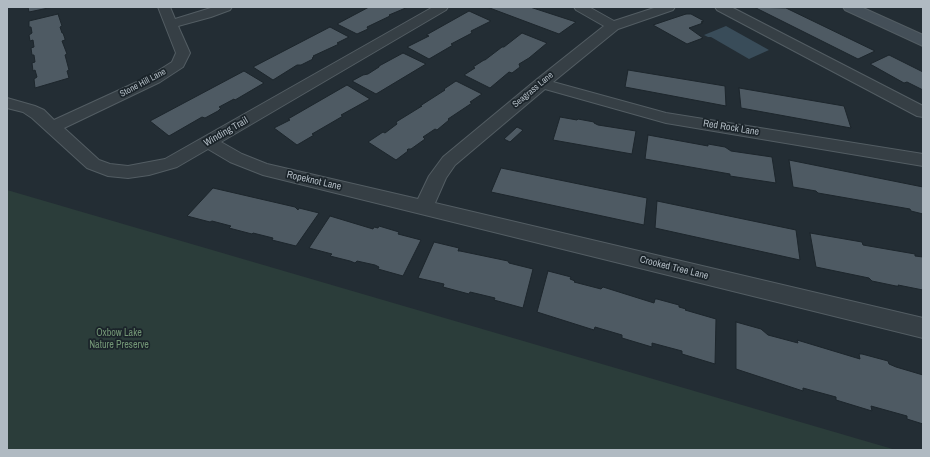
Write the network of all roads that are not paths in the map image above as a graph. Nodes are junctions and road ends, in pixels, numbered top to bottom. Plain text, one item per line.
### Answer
1 (164, 7) edge
2 (226, 7) edge
3 (442, 7) edge
4 (580, 7) edge
5 (669, 7) edge
6 (721, 7) edge
7 (850, 7) edge
8 (171, 24) junction
9 (613, 26) junction
10 (923, 41) edge
11 (541, 83) junction
12 (7, 103) edge
13 (923, 112) edge
14 (53, 127) junction
15 (208, 142) junction
16 (923, 160) edge
17 (424, 207) junction
18 (923, 328) edge

1 - 8 street, Stone Hill Lane
2 - 8 street
3 - 15 street, Winding Trail
4 - 9 street
5 - 9 street, Seagrass Lane
6 - 13 street
7 - 10 street
8 - 14 street, Stone Hill Lane
9 - 11 street, Seagrass Lane
11 - 16 street, Red Rock Lane
11 - 17 street, Seagrass Lane
12 - 14 street, Winding Trail
14 - 15 street, Winding Trail
15 - 17 street, Ropeknot Lane
17 - 18 street, Crooked Tree Lane

